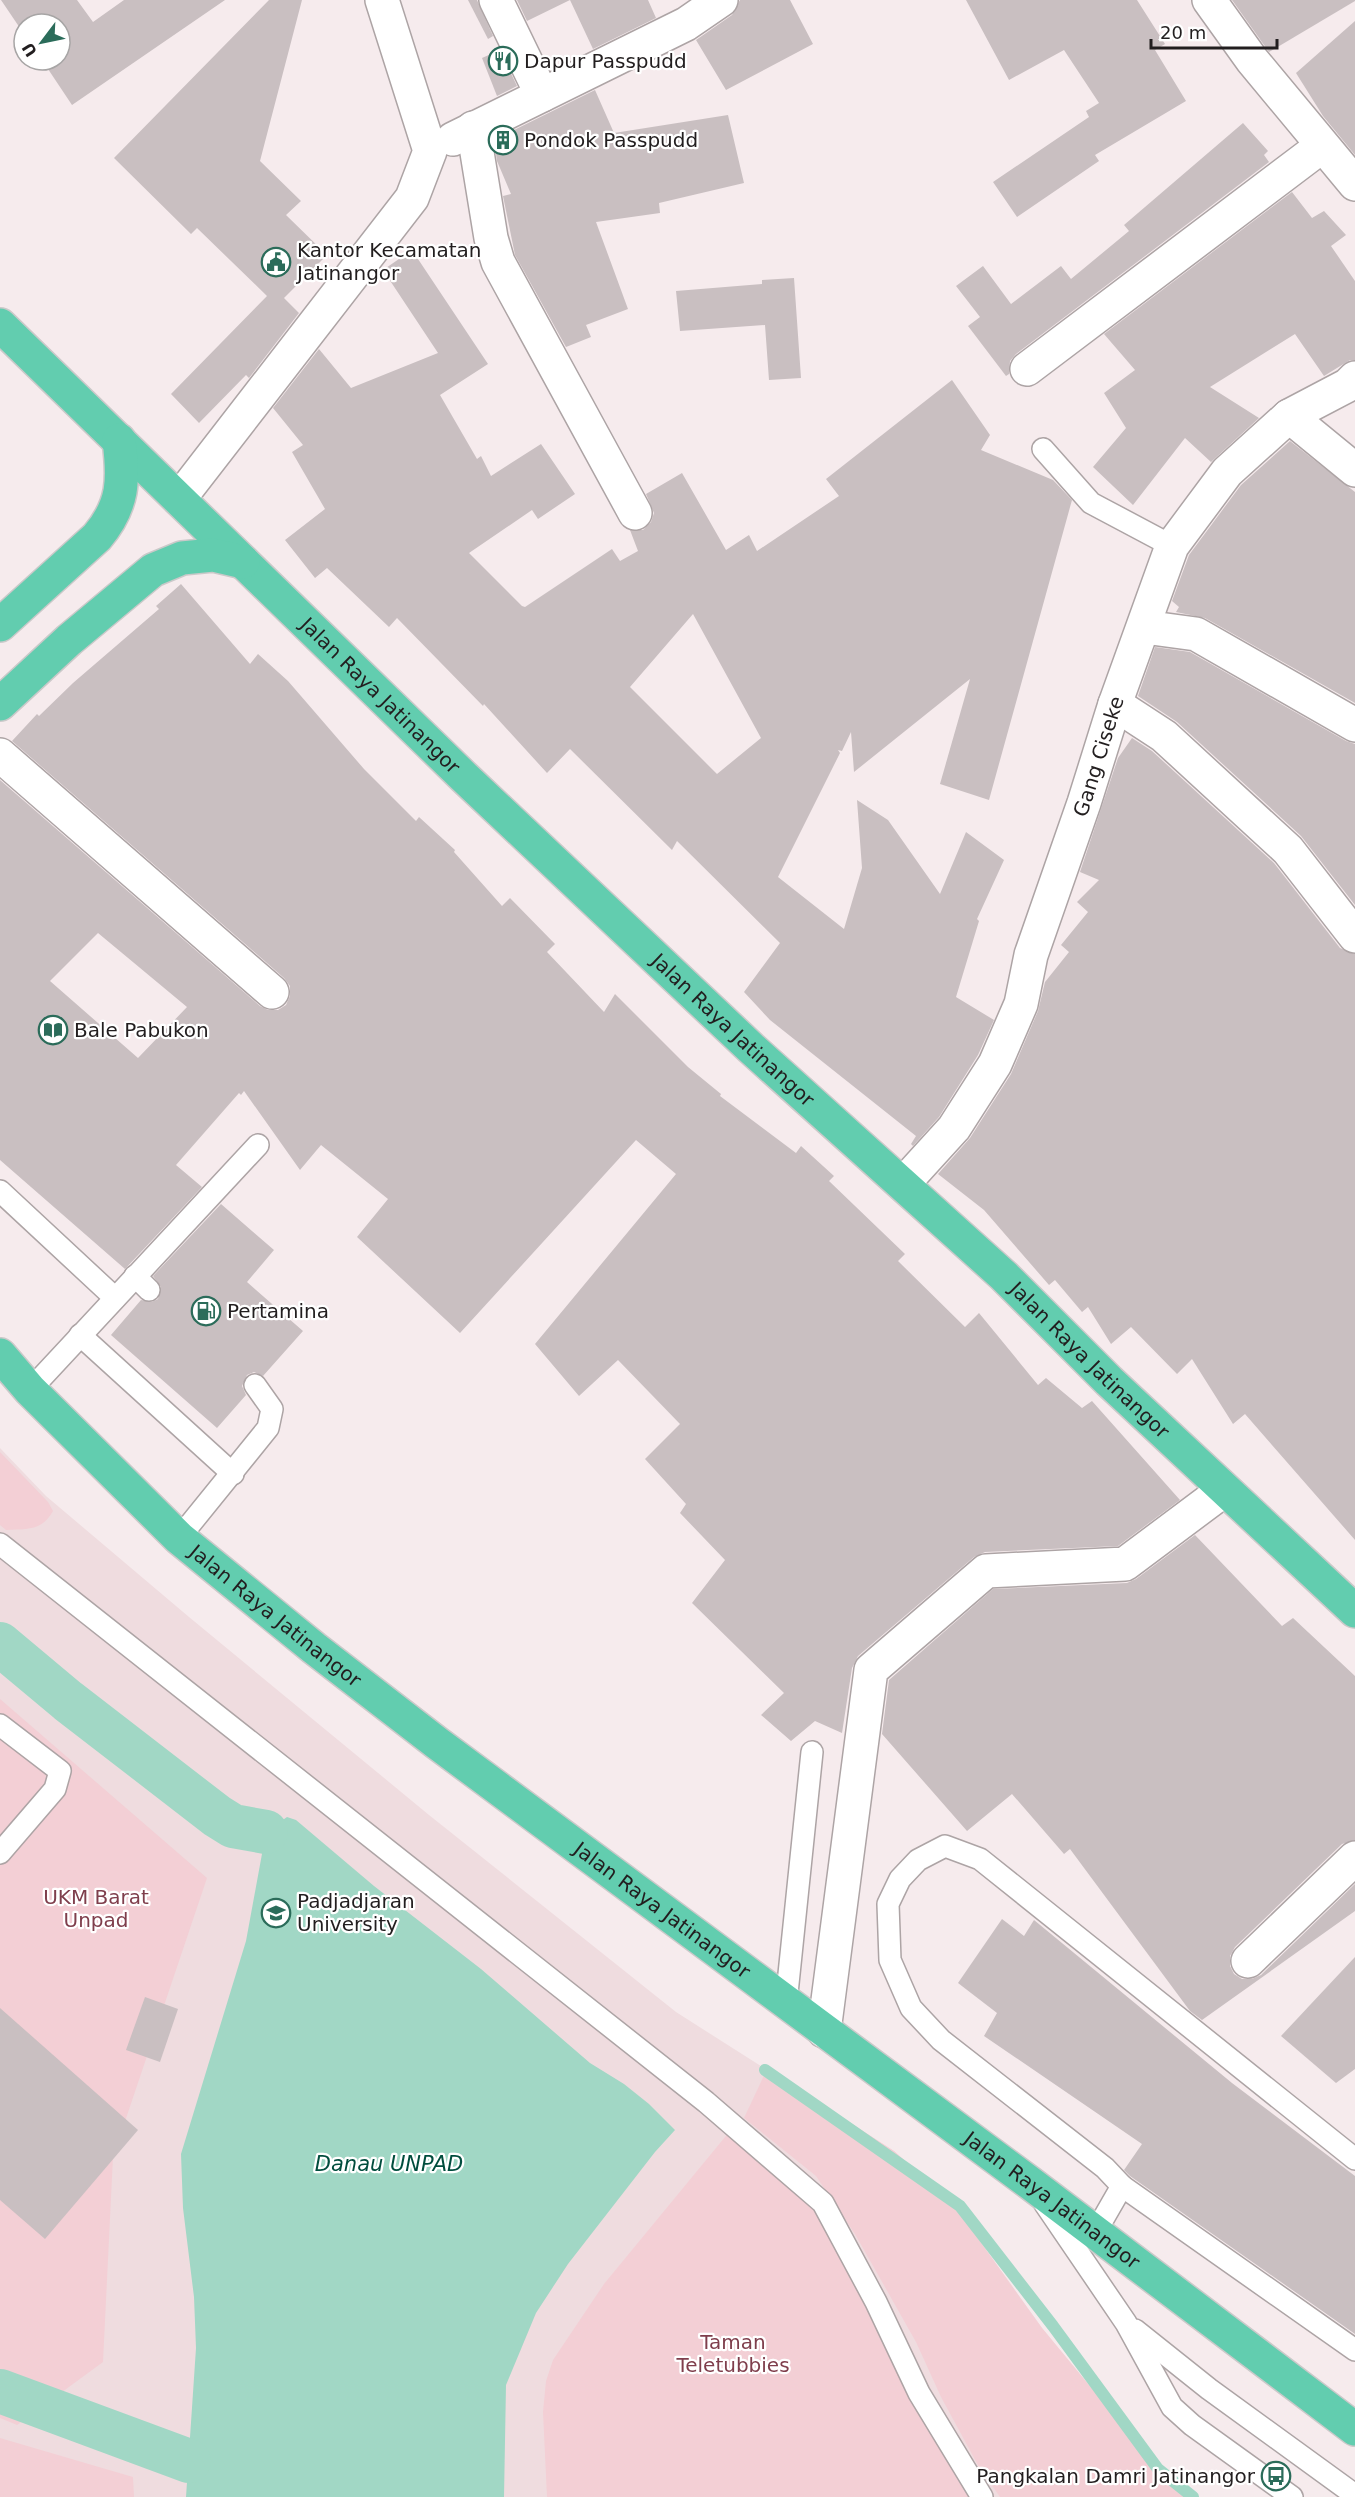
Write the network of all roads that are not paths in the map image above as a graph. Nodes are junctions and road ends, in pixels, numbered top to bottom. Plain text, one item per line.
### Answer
1 (382, 0) edge
2 (496, 0) edge
3 (721, 0) edge
4 (1209, 0) edge
5 (542, 94) junction
6 (473, 128) junction
7 (1322, 146) junction
8 (430, 151) junction
9 (1355, 184) edge
10 (0, 325) edge
11 (1027, 369) dead end
12 (1355, 378) edge
13 (1289, 416) junction
14 (119, 440) junction
15 (1043, 449) dead end
16 (1355, 470) edge
17 (179, 499) junction
18 (635, 513) dead end
19 (1172, 546) junction
20 (243, 562) junction
21 (0, 625) edge
22 (1144, 627) junction
23 (0, 704) edge
24 (1115, 704) junction
25 (1355, 725) edge
26 (0, 755) edge
27 (1355, 936) edge
28 (272, 992) dead end
29 (258, 1145) dead end
30 (903, 1184) junction
31 (0, 1191) edge
32 (115, 1298) junction
33 (80, 1335) junction
34 (0, 1355) edge
35 (255, 1385) dead end
36 (30, 1390) junction
37 (233, 1474) junction
38 (1224, 1490) junction
39 (179, 1538) junction
40 (2, 1549) edge
41 (1355, 1611) edge
42 (0, 1725) edge
43 (812, 1752) dead end
44 (0, 1853) edge
45 (1355, 1858) edge
46 (1248, 1961) dead end
47 (786, 2003) junction
48 (824, 2031) junction
49 (1355, 2159) edge
50 (1030, 2183) junction
51 (1122, 2186) junction
52 (1095, 2233) junction
53 (1126, 2323) junction
54 (1355, 2350) edge
55 (1355, 2429) edge
56 (1355, 2495) edge
57 (982, 2497) edge
58 (1292, 2497) edge

1 - 8 street
2 - 5 street
3 - 5 street
4 - 7 street
5 - 6 street
6 - 8 street
6 - 18 street
7 - 9 street
7 - 11 street
8 - 17 street
10 - 14 highway, Jalan Raya Jatinangor
12 - 13 street, Gang Ciseke
13 - 16 street
13 - 19 street, Gang Ciseke
14 - 17 highway, Jalan Raya Jatinangor
14 - 21 highway
15 - 19 lane
17 - 20 highway, Jalan Raya Jatinangor
19 - 22 street, Gang Ciseke
20 - 23 highway
20 - 30 highway, Jalan Raya Jatinangor
22 - 24 street, Gang Ciseke
22 - 25 street
24 - 27 street
24 - 30 street, Gang Ciseke
26 - 28 street
29 - 32 lane
30 - 38 highway, Jalan Raya Jatinangor
31 - 32 lane
32 - 33 lane
33 - 36 lane
33 - 37 lane
34 - 36 highway, Jalan Raya Jatinangor
35 - 37 lane
36 - 39 highway, Jalan Raya Jatinangor
37 - 39 lane
38 - 41 highway, Jalan Raya Jatinangor
38 - 48 street
39 - 47 highway, Jalan Raya Jatinangor
40 - 57 lane
42 - 44 lane
43 - 47 lane
45 - 46 street
47 - 48 highway, Jalan Raya Jatinangor
48 - 50 highway, Jalan Raya Jatinangor
49 - 51 lane
50 - 52 highway, Jalan Raya Jatinangor
50 - 53 lane
51 - 52 lane
51 - 54 lane
52 - 55 highway, Jalan Raya Jatinangor
53 - 56 lane
53 - 58 lane

